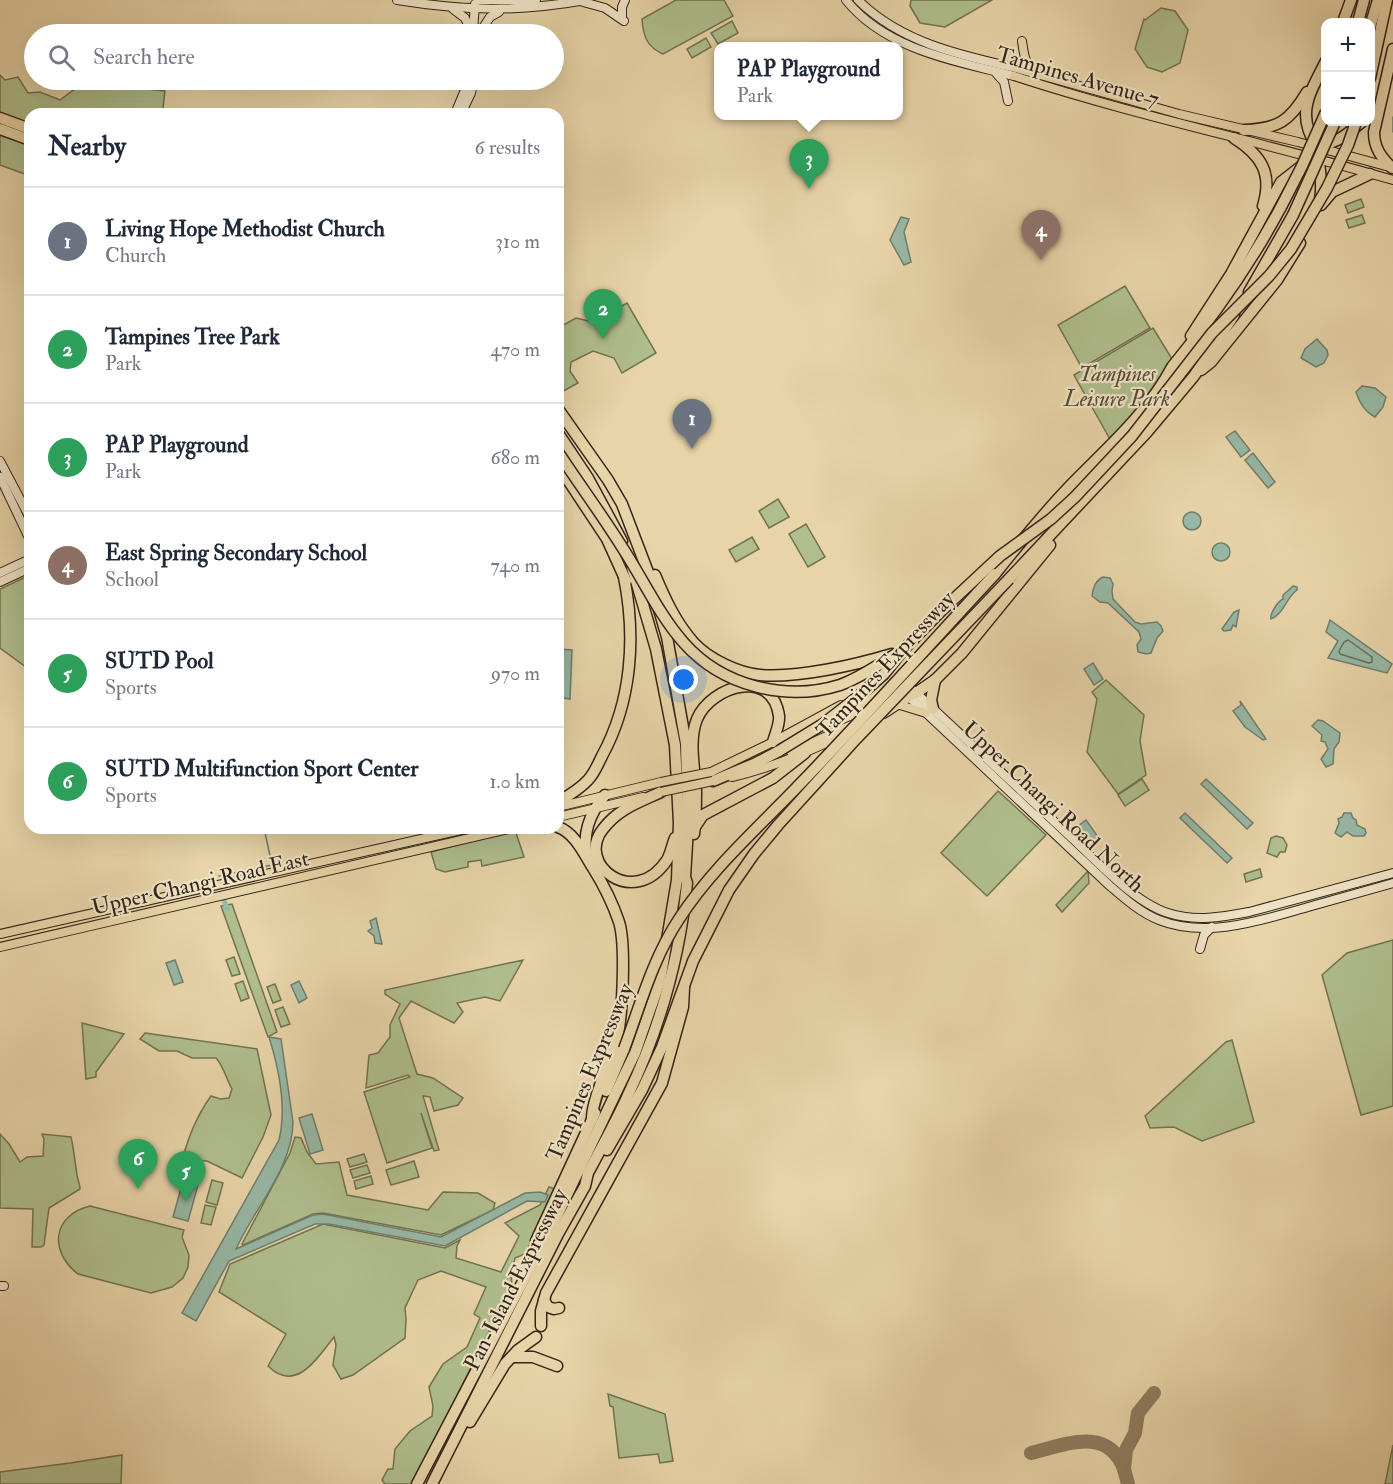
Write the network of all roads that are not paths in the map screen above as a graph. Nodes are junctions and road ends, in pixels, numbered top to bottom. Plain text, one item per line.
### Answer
1 (397, 0) edge
2 (478, 0) edge
3 (536, 0) edge
4 (625, 0) edge
5 (846, 0) edge
6 (858, 0) edge
7 (1351, 0) edge
8 (1364, 0) edge
9 (1378, 0) edge
10 (1387, 0) edge
11 (582, 1) edge
12 (449, 7) junction
13 (478, 10) junction
14 (503, 10) junction
15 (1344, 18) edge
16 (1359, 18) edge
17 (1373, 18) edge
18 (468, 24) edge
19 (474, 24) edge
20 (479, 24) edge
21 (485, 24) edge
22 (1022, 41) dead end
23 (903, 42) edge
24 (903, 42) edge
25 (1393, 49) edge
26 (1321, 68) edge
27 (994, 70) junction
28 (1321, 70) edge
29 (1015, 72) junction
30 (1372, 72) edge
31 (1040, 74) junction
32 (465, 90) edge
33 (472, 90) edge
34 (1381, 98) junction
35 (1008, 101) dead end
36 (1375, 106) edge
37 (457, 108) edge
38 (464, 108) edge
39 (0, 118) edge
40 (1321, 123) edge
41 (1333, 126) edge
42 (1354, 126) edge
43 (1356, 126) edge
44 (24, 127) edge
45 (0, 129) edge
46 (1244, 130) junction
47 (24, 138) edge
48 (1234, 138) junction
49 (1318, 153) junction
50 (1392, 168) edge
51 (1370, 174) junction
52 (1393, 180) edge
53 (1316, 212) junction
54 (1258, 220) junction
55 (1182, 349) junction
56 (1172, 368) junction
57 (1194, 376) junction
58 (564, 418) edge
59 (564, 442) edge
60 (0, 461) edge
61 (564, 461) edge
62 (564, 474) edge
63 (0, 477) edge
64 (24, 507) edge
65 (1038, 519) junction
66 (24, 527) edge
67 (1057, 528) junction
68 (636, 538) junction
69 (24, 562) edge
70 (24, 571) edge
71 (0, 573) edge
72 (624, 577) junction
73 (0, 582) edge
74 (903, 650) junction
75 (863, 662) junction
76 (659, 668) junction
77 (885, 671) junction
78 (935, 680) junction
79 (913, 695) junction
80 (900, 705) junction
81 (930, 711) junction
82 (884, 713) junction
83 (776, 746) junction
84 (805, 753) junction
85 (769, 765) junction
86 (712, 777) junction
87 (661, 787) junction
88 (605, 795) junction
89 (564, 801) edge
90 (564, 804) edge
91 (564, 808) edge
92 (593, 809) junction
93 (568, 814) junction
94 (564, 815) edge
95 (680, 823) junction
96 (695, 828) junction
97 (564, 831) edge
98 (444, 834) edge
99 (487, 834) edge
100 (587, 859) junction
101 (327, 861) junction
102 (308, 865) junction
103 (334, 870) junction
104 (318, 874) junction
105 (257, 875) junction
106 (1392, 877) edge
107 (687, 883) junction
108 (265, 886) junction
109 (82, 916) junction
110 (91, 925) junction
111 (1212, 927) junction
112 (0, 934) edge
113 (0, 947) edge
114 (1200, 949) dead end
115 (684, 987) junction
116 (592, 1120) junction
117 (585, 1186) junction
118 (526, 1272) junction
119 (544, 1300) junction
120 (559, 1308) dead end
121 (512, 1357) junction
122 (556, 1366) dead end
123 (417, 1484) edge
124 (432, 1484) edge

1 - 12 street
2 - 3 street
2 - 13 street
4 - 11 street
5 - 24 street, Tampines Avenue 7
6 - 29 street, Tampines Avenue 7
7 - 15 highway
8 - 16 highway
9 - 17 highway
10 - 30 highway
11 - 14 street
12 - 13 street
12 - 18 street
13 - 14 street
13 - 19 street
13 - 20 street
14 - 21 street
22 - 31 main road
23 - 27 street, Tampines Avenue 7
25 - 34 highway
26 - 46 highway
27 - 29 street, Tampines Avenue 7
27 - 35 street
28 - 49 highway
29 - 31 main road, Tampines Avenue 7
29 - 48 main road, Tampines Avenue 7
31 - 46 main road, Tampines Avenue 7
32 - 37 street
33 - 38 street
34 - 36 highway
34 - 50 highway
39 - 44 highway
40 - 56 highway, Tampines Expressway, bridge
41 - 57 highway, Tampines Expressway, bridge
42 - 74 highway, bridge
43 - 49 highway
45 - 47 highway
46 - 49 main road, Tampines Avenue 7
48 - 49 main road, Tampines Avenue 7
48 - 54 highway
49 - 50 main road
49 - 51 main road
49 - 53 highway
49 - 54 highway
51 - 52 main road
51 - 53 highway
53 - 57 highway
54 - 55 highway
55 - 56 highway
55 - 65 highway
56 - 65 highway, Tampines Expressway
57 - 67 highway, Tampines Expressway
58 - 68 highway, Pan-Island Expressway
59 - 76 highway, Pan-Island Expressway
60 - 64 street
61 - 74 highway, bridge
62 - 72 highway
63 - 66 street
65 - 74 highway
65 - 116 highway, Tampines Expressway, bridge
67 - 78 highway
67 - 115 highway, Tampines Expressway, bridge
68 - 75 highway
68 - 107 highway, Pan-Island Expressway
69 - 71 street
70 - 73 street
72 - 76 highway
72 - 89 highway
74 - 75 highway
74 - 77 highway
74 - 83 highway, bridge
75 - 77 highway
76 - 95 highway, Pan-Island Expressway
77 - 79 street, Upper Changi Road North
77 - 83 main road
78 - 79 highway
78 - 81 highway
79 - 80 main road
79 - 81 street, Upper Changi Road North
80 - 81 main road
80 - 82 main road
81 - 106 street, Upper Changi Road North
81 - 111 street, Upper Changi Road North
82 - 84 main road
82 - 85 main road
83 - 86 highway
83 - 96 highway
84 - 85 main road
84 - 96 highway
85 - 86 main road
86 - 87 main road, bridge
87 - 88 main road
87 - 92 main road
87 - 95 highway
88 - 90 main road
88 - 92 highway
91 - 93 main road
92 - 93 main road
92 - 100 highway
93 - 94 main road
95 - 118 highway, Pan-Island Expressway
96 - 107 highway
97 - 100 highway
98 - 101 main road, Upper Changi Road East
99 - 103 main road, Upper Changi Road East
100 - 116 highway
101 - 102 main road, Upper Changi Road East
101 - 103 main road
102 - 104 main road
102 - 105 main road, Upper Changi Road East
103 - 104 main road, Upper Changi Road East
104 - 108 main road, Upper Changi Road East
105 - 108 main road
105 - 109 main road, Upper Changi Road East
106 - 111 street, Upper Changi Road North
107 - 117 highway, Pan-Island Expressway
108 - 110 main road, Upper Changi Road East
109 - 110 main road
109 - 112 main road, Upper Changi Road East
110 - 113 main road, Upper Changi Road East
111 - 114 street
115 - 117 highway
115 - 119 highway
116 - 118 highway, Tampines Expressway
117 - 124 highway, Pan-Island Expressway
118 - 123 highway, Pan-Island Expressway
119 - 120 highway
119 - 121 highway
121 - 122 highway
121 - 124 highway

